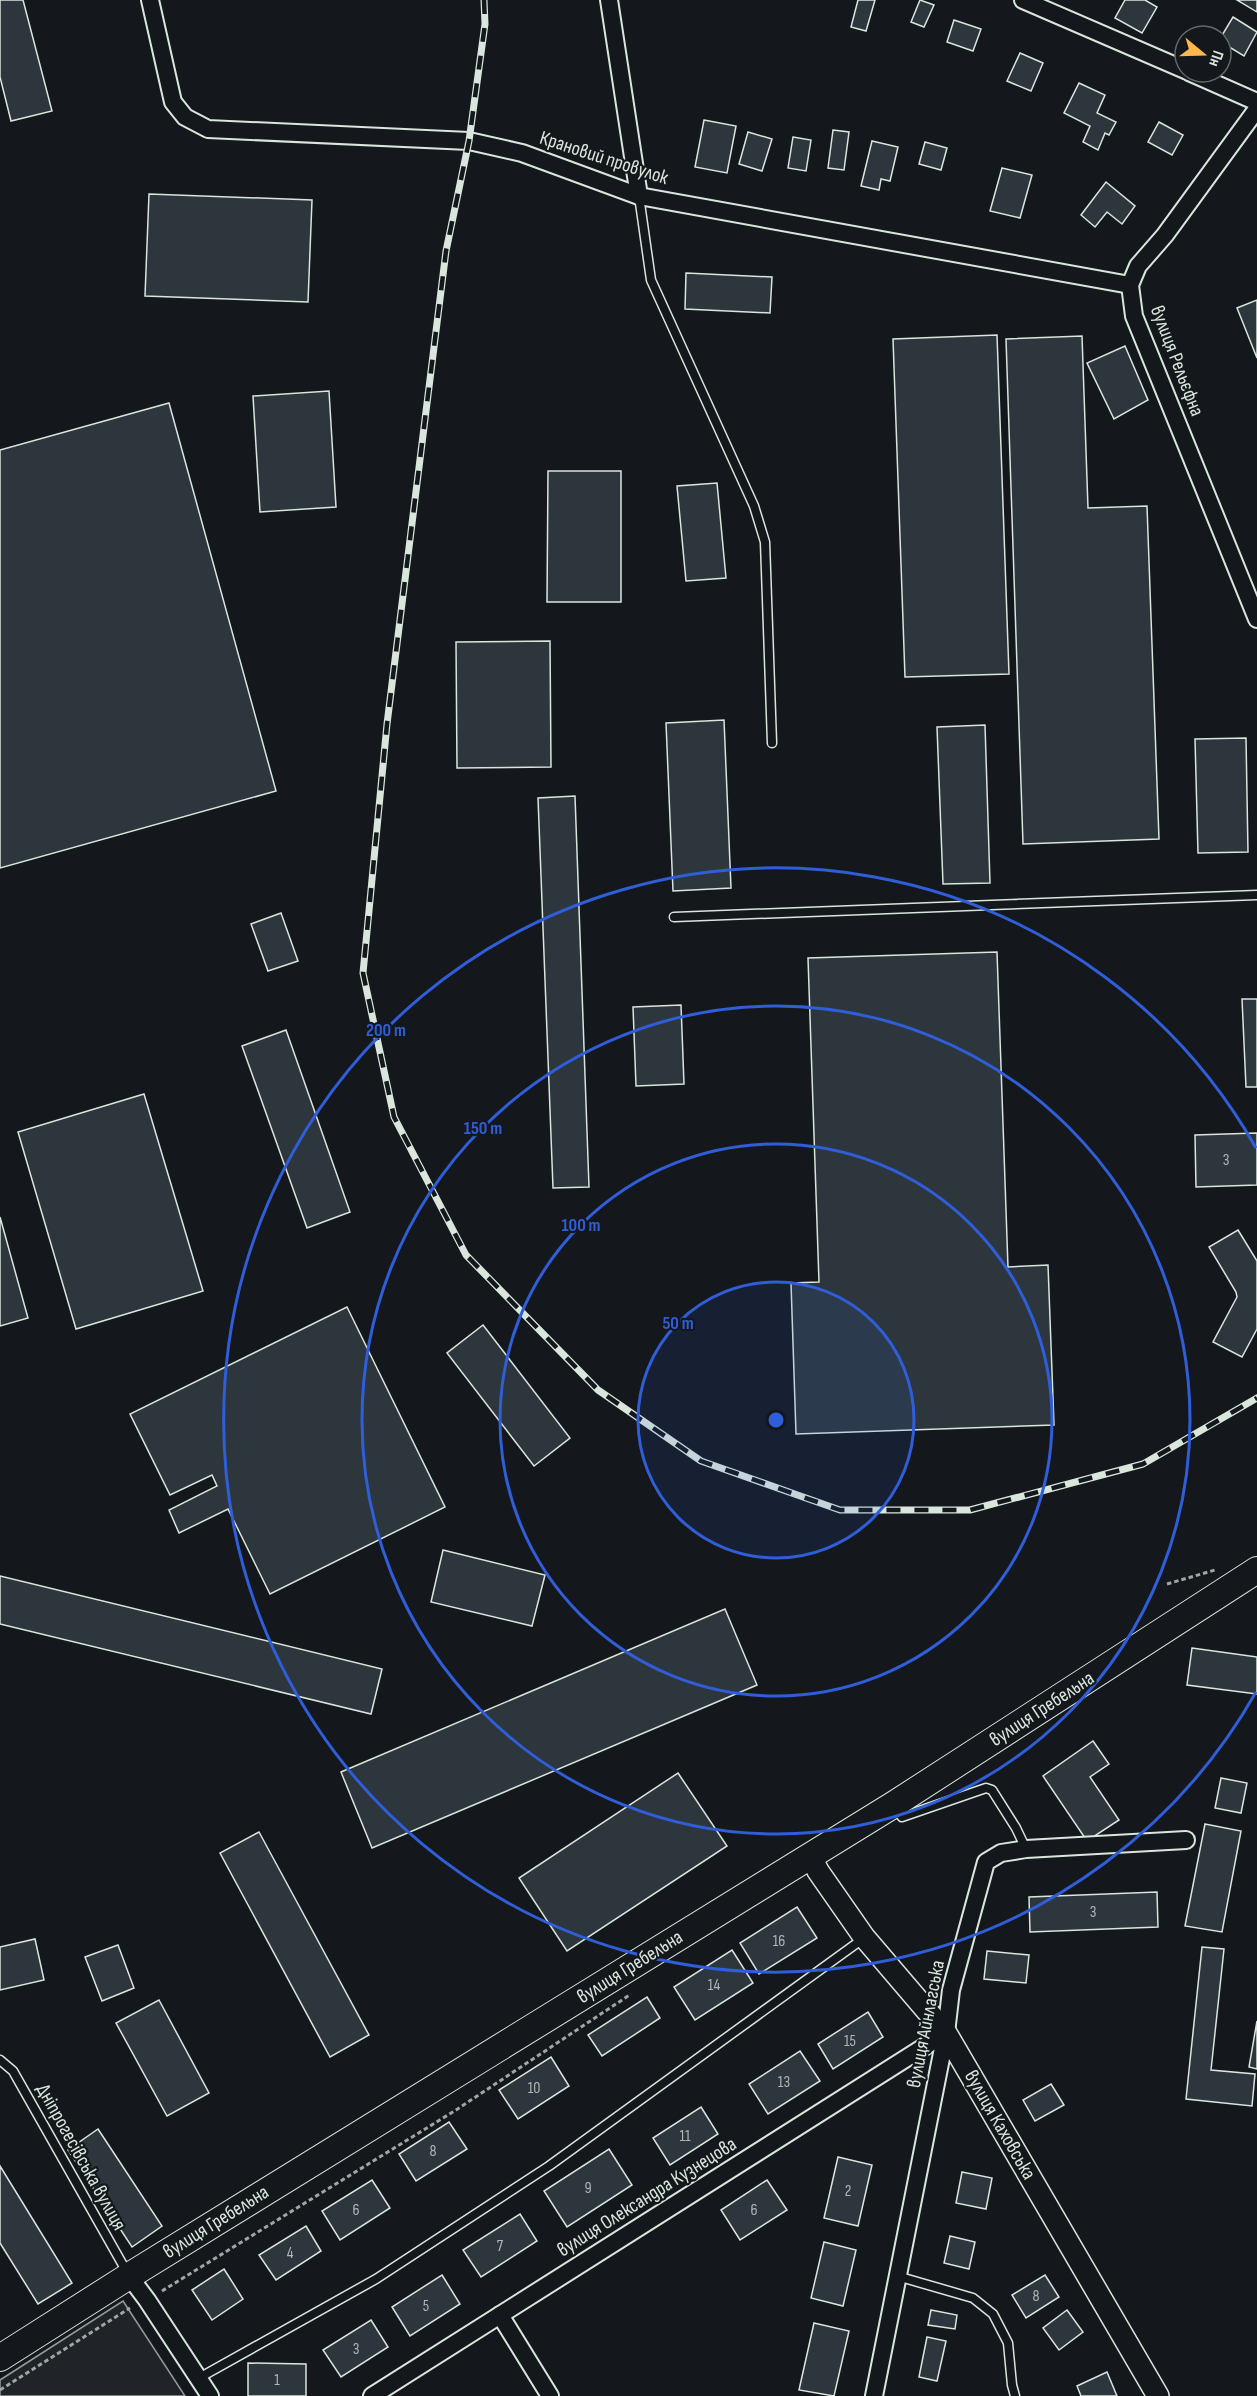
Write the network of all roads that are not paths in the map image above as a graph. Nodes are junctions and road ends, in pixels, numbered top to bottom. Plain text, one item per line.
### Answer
1 (150, 0) edge
2 (609, 0) edge
3 (1023, 0) edge
4 (1173, 65) edge
5 (1216, 84) edge
6 (1257, 102) edge
7 (1257, 109) edge
8 (639, 196) junction
9 (1131, 285) junction
10 (1257, 619) edge
11 (772, 743) dead end
12 (1257, 895) edge
13 (674, 917) dead end
14 (1257, 1570) edge
15 (893, 1805) junction
16 (1186, 1840) dead end
17 (1026, 1849) junction
18 (814, 1864) junction
19 (864, 1937) junction
20 (946, 2033) junction
21 (0, 2060) edge
22 (129, 2276) junction
23 (897, 2276) junction
24 (500, 2315) junction
25 (0, 2358) edge
26 (200, 2378) junction
27 (210, 2396) edge
28 (372, 2396) edge
29 (550, 2396) edge
30 (874, 2396) edge
31 (1015, 2396) edge
32 (1158, 2396) edge

1 - 8 street, Крановий провулок
2 - 8 street
3 - 4 street
5 - 6 street
7 - 9 street
8 - 9 street, Крановий провулок
8 - 11 lane
9 - 10 street, вулиця Рельєфна
12 - 13 lane
14 - 15 main road, вулиця Гребельна
15 - 17 lane
15 - 18 main road, вулиця Гребельна
16 - 17 street, вулиця Айнлагська
17 - 20 street, вулиця Айнлагська
18 - 19 street, вулиця Каховська
18 - 22 main road, вулиця Гребельна
19 - 20 street, вулиця Каховська
19 - 26 lane
20 - 23 street, вулиця Айнлагська
20 - 24 street, вулиця Олександра Кузнецова
20 - 32 street, вулиця Каховська
21 - 22 lane, Дніпрогесівська вулиця
22 - 25 main road, вулиця Гребельна
22 - 26 street
23 - 30 street, вулиця Айнлагська
23 - 31 lane
24 - 28 street, вулиця Олександра Кузнецова
24 - 29 street
26 - 27 street

